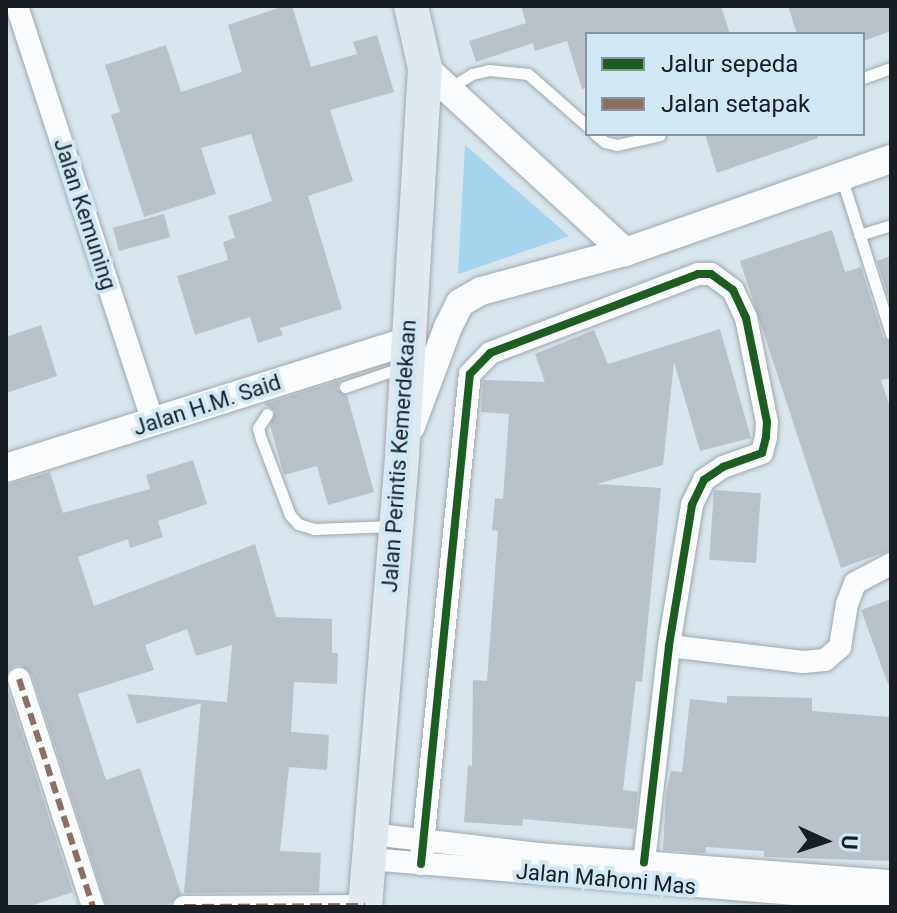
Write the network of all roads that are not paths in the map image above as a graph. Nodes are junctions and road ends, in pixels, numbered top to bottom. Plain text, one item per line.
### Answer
1 (17, 6) edge
2 (411, 6) edge
3 (891, 68) edge
4 (865, 77) edge
5 (436, 79) junction
6 (585, 124) edge
7 (598, 136) edge
8 (656, 136) edge
9 (891, 159) edge
10 (841, 175) junction
11 (891, 225) edge
12 (859, 235) junction
13 (625, 252) junction
14 (891, 334) edge
15 (408, 353) junction
16 (345, 387) dead end
17 (267, 414) dead end
18 (153, 422) junction
19 (402, 455) junction
20 (6, 468) edge
21 (396, 526) junction
22 (891, 564) edge
23 (669, 646) junction
24 (19, 679) dead end
25 (424, 838) junction
26 (370, 846) junction
27 (644, 863) junction
28 (421, 864) junction
29 (891, 881) edge
30 (891, 902) edge
31 (365, 906) edge
32 (93, 907) edge
33 (184, 907) edge

1 - 18 street, Jalan Kemuning
2 - 5 main road, Jalan Perintis Kemerdekaan
3 - 4 lane
5 - 6 lane
5 - 13 street
5 - 15 main road, Jalan Perintis Kemerdekaan
7 - 8 lane
9 - 10 street
10 - 12 lane
10 - 13 street
11 - 12 lane
12 - 14 lane
13 - 19 street
15 - 16 lane
15 - 18 street, Jalan H.M. Said
15 - 19 main road, Jalan Perintis Kemerdekaan
17 - 21 lane
18 - 20 street, Jalan H.M. Said
19 - 21 main road, Jalan Perintis Kemerdekaan
21 - 26 main road, Jalan Perintis Kemerdekaan
22 - 23 street
23 - 25 street
23 - 27 street
24 - 32 street
25 - 26 street, Jalan Mahoni Mas
25 - 27 street, Jalan Mahoni Mas
25 - 28 street
26 - 28 street, Jalan Mahoni Mas
26 - 31 main road, Jalan Perintis Kemerdekaan
27 - 29 street, Jalan Mahoni Mas
28 - 30 street, Jalan Mahoni Mas
31 - 33 street

